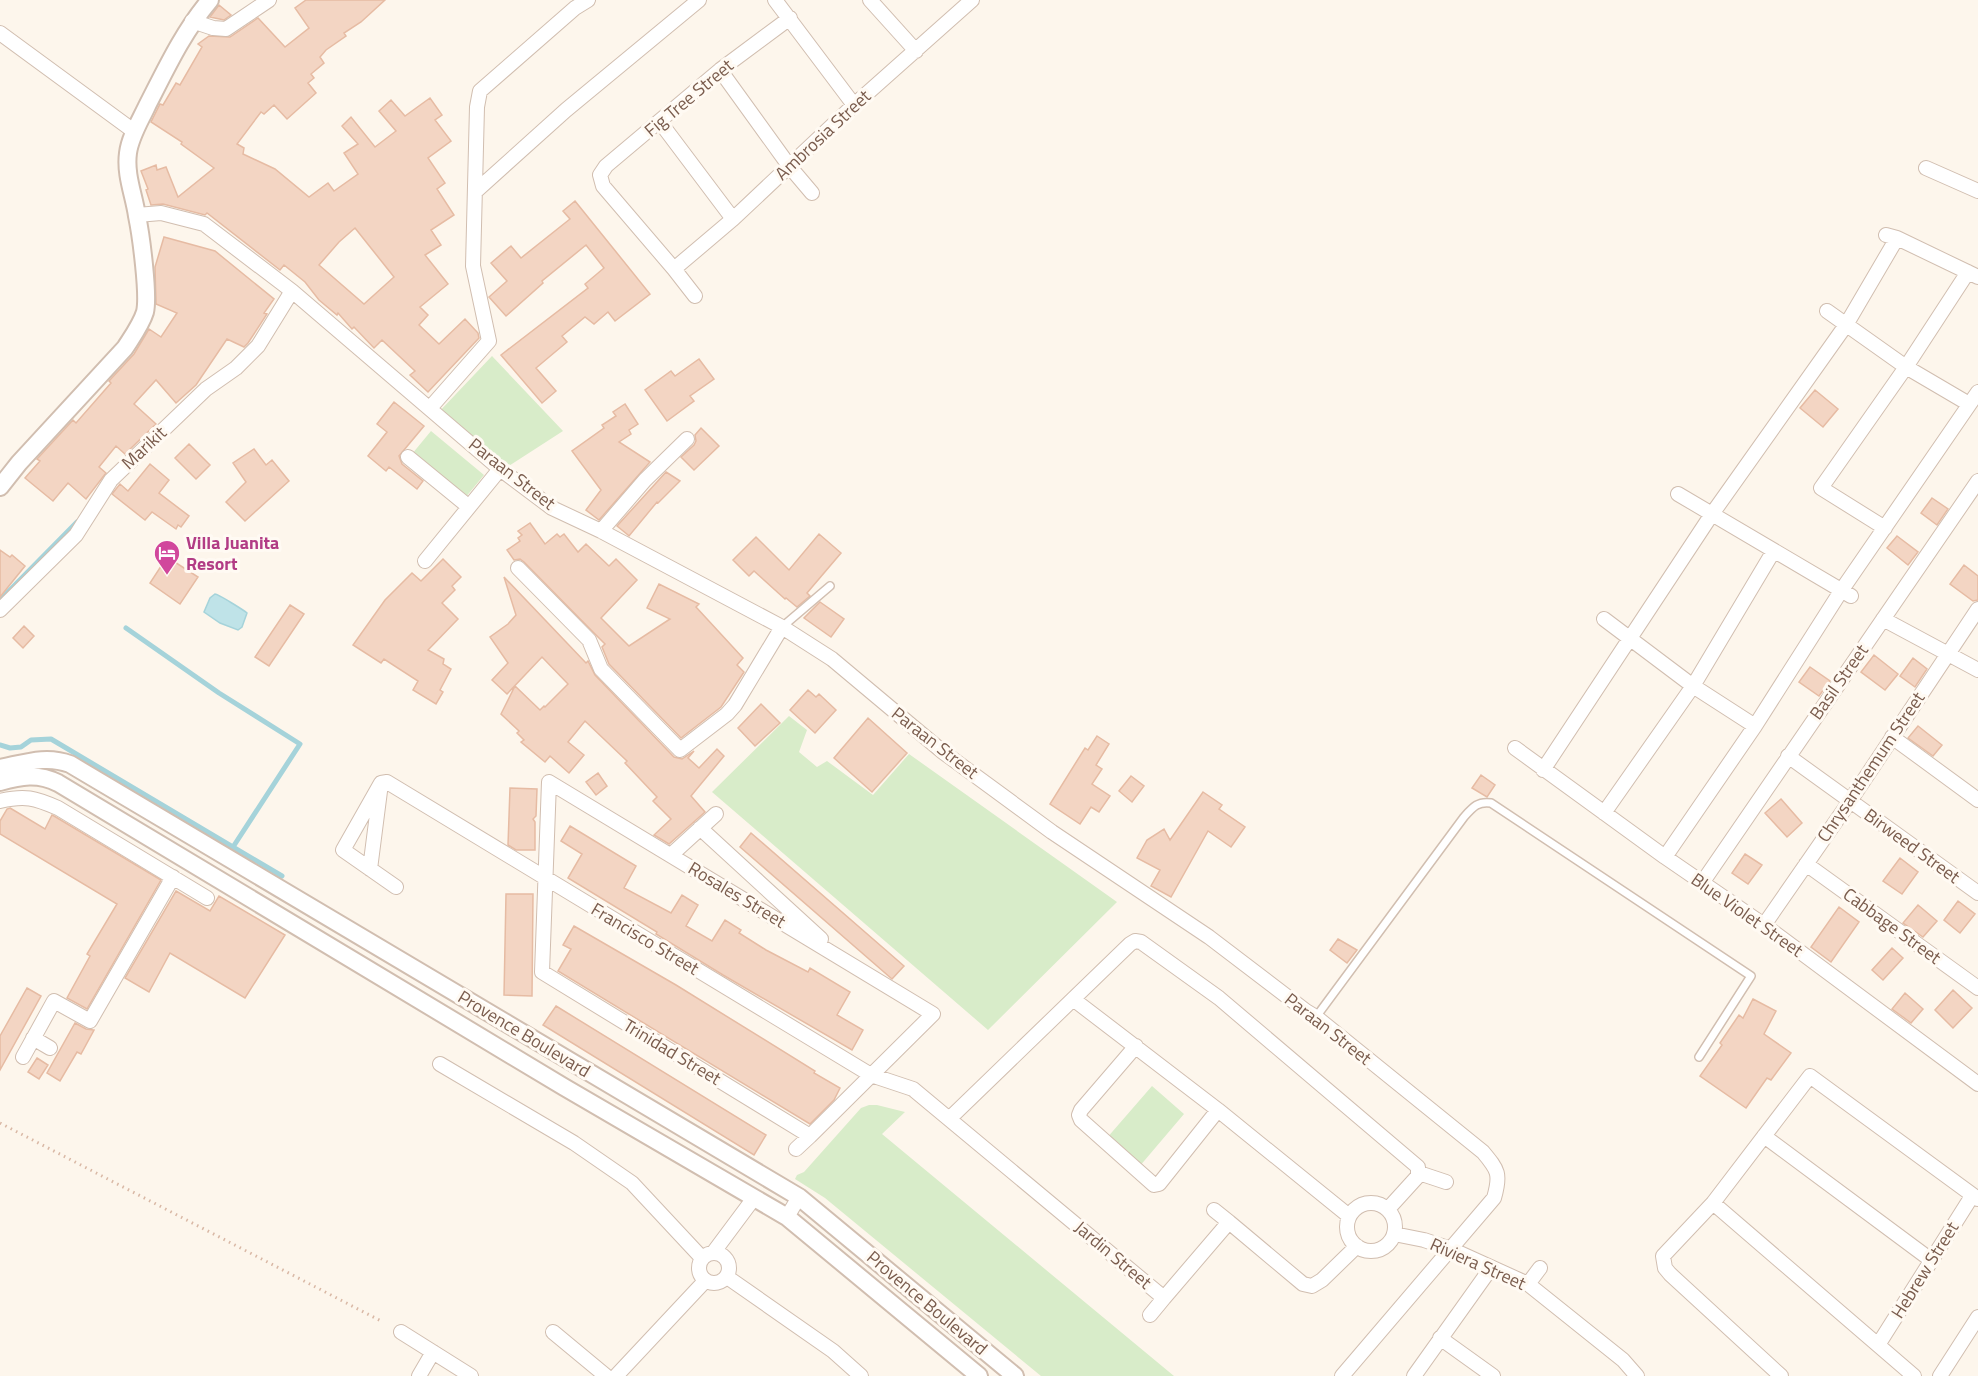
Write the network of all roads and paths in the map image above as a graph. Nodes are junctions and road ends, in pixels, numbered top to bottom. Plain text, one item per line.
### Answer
1 (210, 0) edge
2 (269, 0) edge
3 (588, 0) edge
4 (699, 0) edge
5 (775, 0) edge
6 (870, 0) edge
7 (972, 0) edge
8 (790, 18) junction
9 (192, 21) junction
10 (0, 33) edge
11 (916, 51) junction
12 (720, 70) junction
13 (854, 105) junction
14 (660, 122) junction
15 (135, 132) junction
16 (789, 166) junction
17 (1926, 168) dead end
18 (476, 191) junction
19 (1978, 191) edge
20 (812, 193) dead end
21 (137, 215) junction
22 (732, 219) junction
23 (674, 269) junction
24 (1973, 274) edge
25 (292, 291) junction
26 (695, 296) dead end
27 (1827, 311) dead end
28 (1846, 325) junction
29 (1906, 367) junction
30 (1978, 392) edge
31 (1969, 404) junction
32 (430, 408) junction
33 (687, 439) dead end
34 (408, 457) dead end
35 (500, 469) junction
36 (1978, 481) edge
37 (0, 488) edge
38 (1678, 494) dead end
39 (469, 507) junction
40 (1712, 514) junction
41 (1885, 528) junction
42 (601, 531) junction
43 (1773, 552) junction
44 (425, 561) dead end
45 (518, 568) dead end
46 (830, 586) dead end
47 (1846, 593) junction
48 (1978, 609) edge
49 (0, 610) edge
50 (1604, 619) dead end
51 (1883, 619) junction
52 (783, 627) junction
53 (1628, 639) junction
54 (1949, 652) junction
55 (1978, 670) edge
56 (1693, 686) junction
57 (1755, 726) junction
58 (1892, 737) junction
59 (1515, 748) dead end
60 (1788, 756) junction
61 (0, 768) edge
62 (1543, 770) junction
63 (0, 782) edge
64 (381, 783) junction
65 (1978, 800) edge
66 (0, 801) edge
67 (1850, 801) junction
68 (1604, 813) junction
69 (716, 814) dead end
70 (700, 828) junction
71 (670, 855) junction
72 (1665, 857) junction
73 (1806, 864) junction
74 (370, 869) junction
75 (173, 877) junction
76 (547, 879) junction
77 (1702, 883) junction
78 (396, 887) dead end
79 (1978, 893) edge
80 (207, 898) dead end
81 (1764, 925) junction
82 (842, 959) junction
83 (1978, 988) edge
84 (1073, 999) junction
85 (1316, 1017) junction
86 (33, 1038) junction
87 (1136, 1046) junction
88 (50, 1048) dead end
89 (23, 1057) dead end
90 (1699, 1057) dead end
91 (440, 1064) dead end
92 (871, 1076) junction
93 (1978, 1084) edge
94 (914, 1089) joint
95 (1218, 1110) junction
96 (949, 1119) junction
97 (0, 1123) edge
98 (810, 1136) junction
99 (1764, 1136) junction
100 (796, 1149) dead end
101 (1419, 1173) junction
102 (1446, 1182) dead end
103 (799, 1197) junction
104 (754, 1198) junction
105 (1975, 1198) edge
106 (1713, 1203) junction
107 (1388, 1209) junction
108 (1214, 1210) dead end
109 (1349, 1216) junction
110 (787, 1217) junction
111 (1228, 1222) junction
112 (1394, 1234) junction
113 (1357, 1246) junction
114 (1450, 1249) junction
115 (708, 1256) junction
116 (1931, 1260) junction
117 (1491, 1268) junction
118 (1540, 1268) dead end
119 (727, 1277) junction
120 (705, 1281) junction
121 (1528, 1284) junction
122 (1164, 1298) junction
123 (1150, 1315) dead end
124 (381, 1321) dead end
125 (1977, 1322) edge
126 (401, 1332) dead end
127 (553, 1332) dead end
128 (1440, 1338) junction
129 (1878, 1345) junction
130 (433, 1352) junction
131 (418, 1376) edge
132 (471, 1376) edge
133 (606, 1376) edge
134 (616, 1376) edge
135 (861, 1376) edge
136 (979, 1376) edge
137 (1015, 1376) edge
138 (1342, 1376) edge
139 (1414, 1376) edge
140 (1493, 1376) edge
141 (1637, 1376) edge
142 (1781, 1376) edge
143 (1914, 1376) edge
144 (1940, 1376) edge

1 - 9 street
2 - 9 street
3 - 18 street
4 - 18 street
5 - 8 street
6 - 11 street
7 - 11 street, Ambrosia Street
8 - 12 street, Fig Tree Street
8 - 13 street
9 - 15 street
10 - 15 street
11 - 13 street, Ambrosia Street
12 - 14 street, Fig Tree Street
12 - 16 street
13 - 16 street, Ambrosia Street
14 - 22 street
14 - 23 street, Fig Tree Street
15 - 21 street
16 - 20 street
16 - 22 street, Ambrosia Street
17 - 19 street
18 - 32 street
21 - 25 street, Paraan Street
21 - 37 street
22 - 23 street, Ambrosia Street
23 - 26 street
24 - 28 street
24 - 29 street
25 - 32 street, Paraan Street
25 - 49 street, Marikit
27 - 28 street
28 - 29 street
28 - 40 street
29 - 31 street
29 - 41 street
30 - 31 street
31 - 41 street
32 - 35 street, Paraan Street
33 - 42 street
34 - 39 street
35 - 39 street
35 - 42 street, Paraan Street
36 - 51 street, Basil Street
38 - 40 street
39 - 44 street
40 - 43 street
40 - 53 street
41 - 47 street
42 - 52 street, Paraan Street
43 - 47 street
43 - 56 street
45 - 52 street
46 - 52 lane
47 - 57 street
48 - 54 street, Chrysanthemum Street
50 - 53 street
51 - 54 street
51 - 60 street, Basil Street
52 - 85 street, Paraan Street
53 - 56 street
53 - 62 street
54 - 55 street
54 - 58 street, Chrysanthemum Street
56 - 57 street
56 - 68 street
57 - 72 street
58 - 65 street
58 - 67 street, Chrysanthemum Street
59 - 62 street, Blue Violet Street
60 - 67 street, Birweed Street
60 - 77 street, Basil Street
61 - 103 street, Provence Boulevard
62 - 68 street, Blue Violet Street
63 - 104 street, Provence Boulevard
64 - 74 street
64 - 74 street
64 - 76 street, Francisco Street
66 - 75 street
67 - 73 street, Chrysanthemum Street
67 - 79 street, Birweed Street
68 - 72 street, Blue Violet Street
69 - 70 street
70 - 71 street
70 - 82 street
71 - 76 street, Rosales Street
71 - 82 street, Rosales Street
72 - 77 street, Blue Violet Street
73 - 81 street, Chrysanthemum Street
73 - 83 street, Cabbage Street
74 - 78 street
75 - 80 street
75 - 86 street
76 - 92 street, Francisco Street
76 - 98 street, Trinidad Street
77 - 81 street, Blue Violet Street
81 - 93 street, Blue Violet Street
82 - 92 street, Rosales Street
84 - 87 street
84 - 96 street
84 - 101 street
85 - 90 lane
85 - 114 street, Paraan Street
86 - 88 street
86 - 89 street
87 - 95 street
87 - 95 street
91 - 115 street
92 - 94 street, Francisco Street
92 - 98 street
94 - 96 street, Jardin Street
95 - 109 street
96 - 122 street, Jardin Street
97 - 124 path
98 - 100 street
99 - 105 street
99 - 106 street
99 - 116 street
101 - 102 street
101 - 107 street
103 - 110 street
103 - 137 street, Provence Boulevard
104 - 110 street, Provence Boulevard
104 - 115 street
105 - 116 street, Hebrew Street
106 - 129 street
106 - 142 street
107 - 109 street
107 - 112 street
108 - 111 street
109 - 113 street
110 - 136 street, Provence Boulevard
111 - 113 street
111 - 122 street, Jardin Street
112 - 113 street
112 - 114 street, Riviera Street
114 - 117 street, Riviera Street
114 - 138 street, Paraan Street
115 - 119 street
115 - 120 street
116 - 129 street, Hebrew Street
117 - 121 street, Riviera Street
117 - 128 street
118 - 121 street
119 - 120 street
119 - 135 street
120 - 134 street
121 - 141 street, Riviera Street
122 - 123 street
125 - 144 street
126 - 130 street
127 - 133 street
128 - 139 street
128 - 140 street
129 - 143 street
130 - 131 street
130 - 132 street

